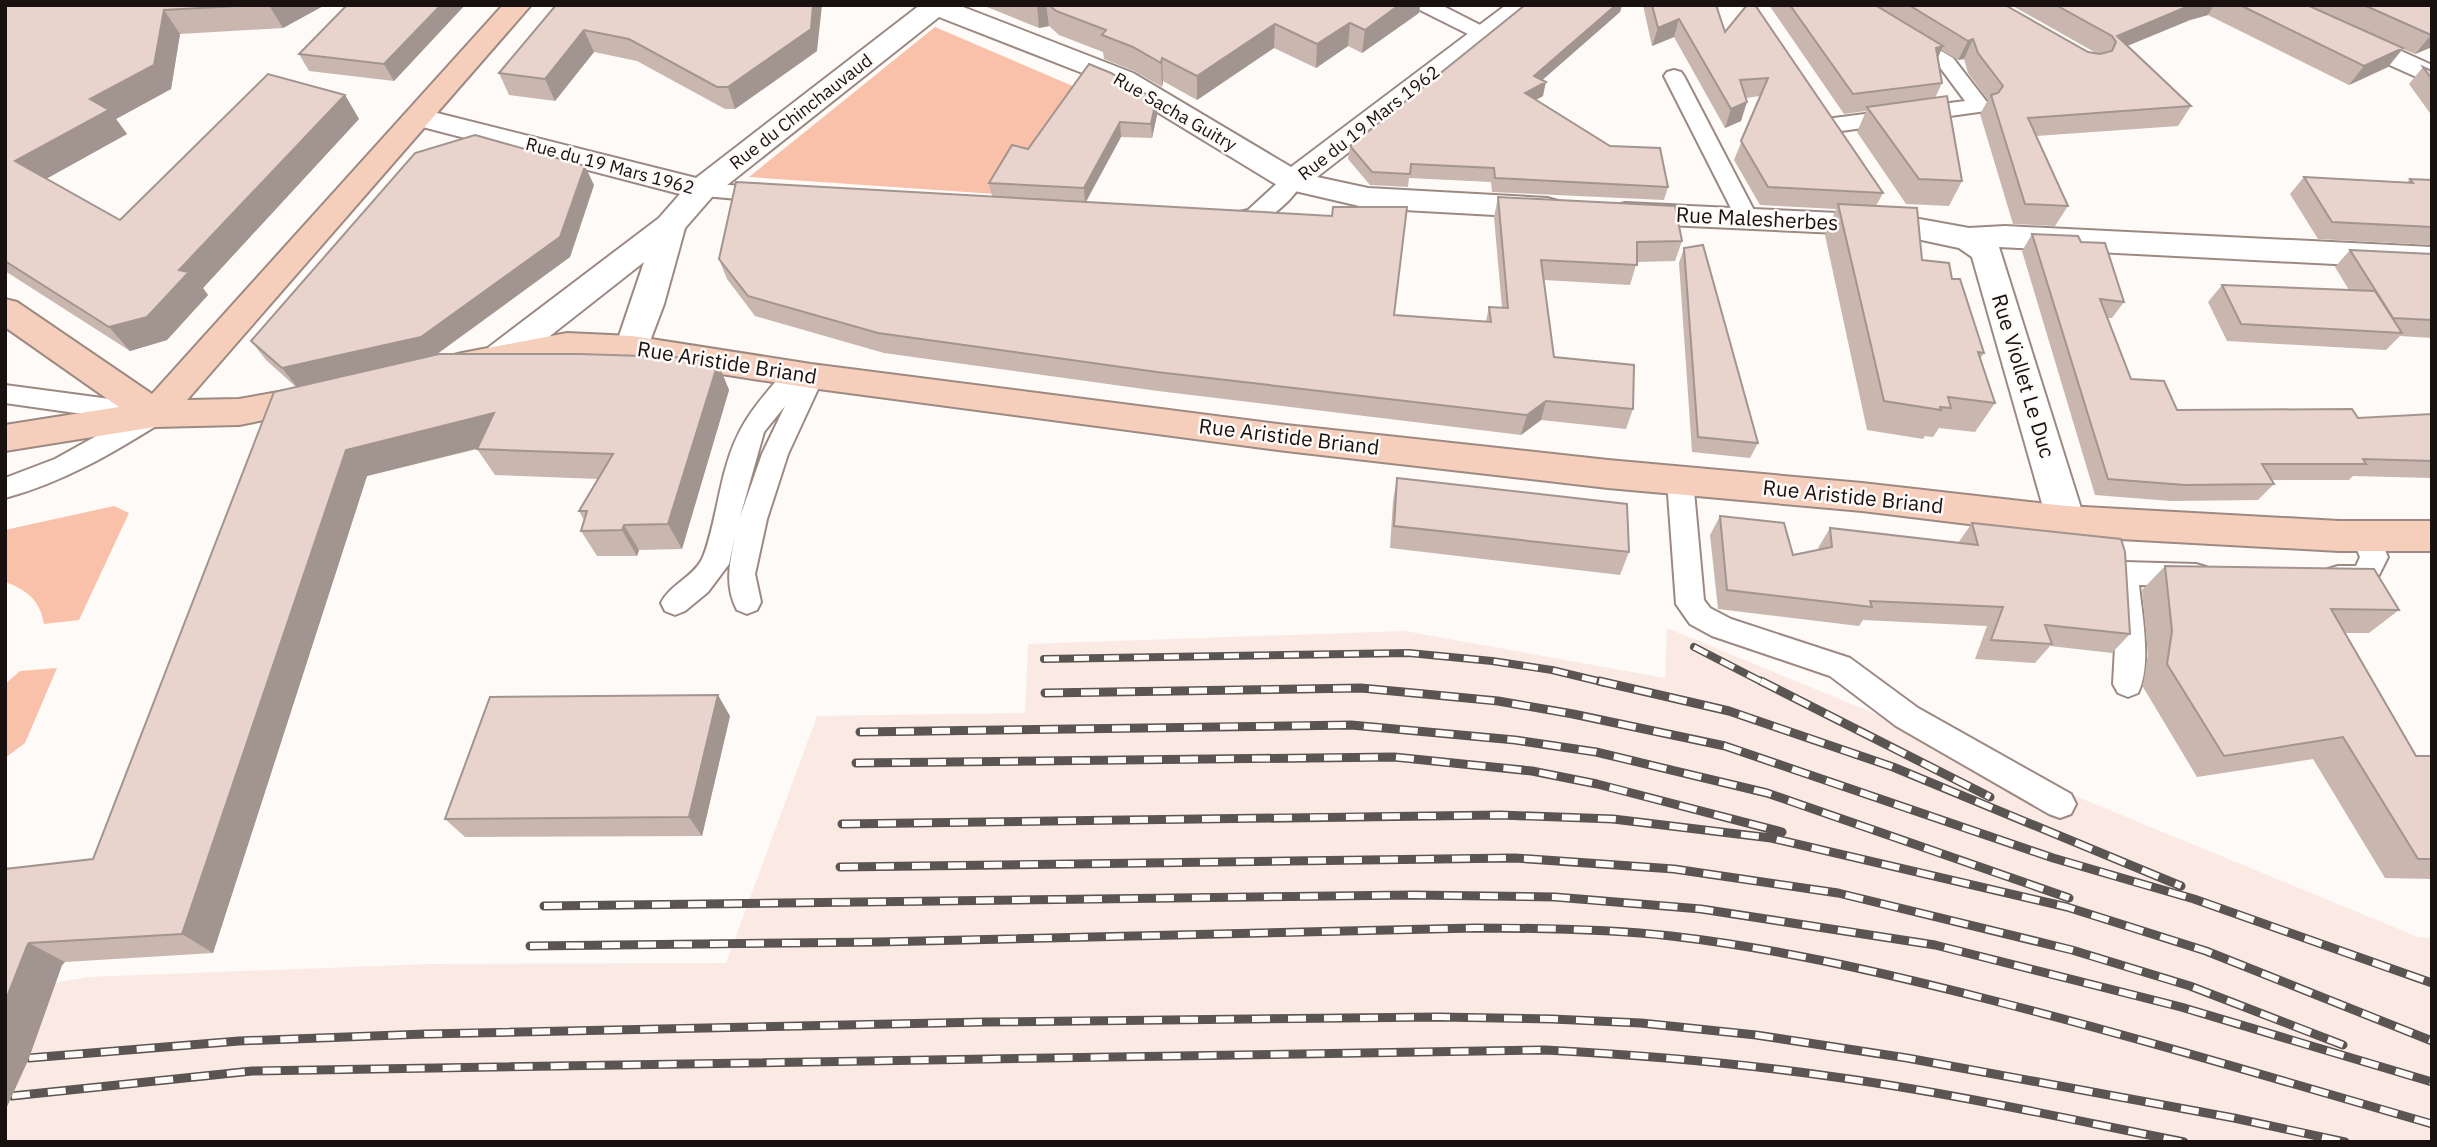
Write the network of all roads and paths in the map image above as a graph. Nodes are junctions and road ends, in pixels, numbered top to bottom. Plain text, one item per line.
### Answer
1 (518, 5) edge
2 (1425, 5) edge
3 (1524, 5) edge
4 (1850, 5) edge
5 (2278, 5) edge
6 (937, 6) edge
7 (1485, 35) junction
8 (1674, 76) dead end
9 (2432, 76) edge
10 (421, 118) junction
11 (1834, 125) edge
12 (1293, 181) junction
13 (701, 190) junction
14 (795, 196) edge
15 (1884, 198) dead end
16 (1748, 219) junction
17 (1211, 221) edge
18 (670, 225) junction
19 (1903, 226) junction
20 (1969, 239) junction
21 (2432, 258) edge
22 (5, 310) edge
23 (632, 348) junction
24 (501, 356) junction
25 (433, 371) edge
26 (803, 375) junction
27 (351, 390) edge
28 (5, 394) edge
29 (155, 414) junction
30 (5, 438) edge
31 (1680, 480) junction
32 (5, 488) edge
33 (2066, 521) junction
34 (2365, 536) junction
35 (2432, 536) edge
36 (2218, 575) edge
37 (2311, 576) edge
38 (747, 602) dead end
39 (675, 603) dead end
40 (2127, 684) dead end
41 (2060, 804) dead end

1 - 10 street
2 - 7 lane
3 - 7 street, Rue du 19 Mars 1962
4 - 11 lane
5 - 9 street
6 - 12 street, Rue Sacha Guitry
6 - 13 street, Rue du Chinchauvaud
7 - 12 street, Rue du 19 Mars 1962
8 - 16 lane
10 - 13 street, Rue du 19 Mars 1962
10 - 29 street
12 - 16 street, Rue Malesherbes
12 - 17 lane, Rue du 19 Mars 1962
13 - 14 lane, Rue du 19 Mars 1962
13 - 18 street, Rue du Chinchauvaud
15 - 19 street
16 - 19 street, Rue Malesherbes
18 - 23 street, Rue du Chinchauvaud
18 - 24 street, Rue du Chinchauvaud
19 - 20 street, Rue Malesherbes
20 - 21 street, Rue Malesherbes
20 - 33 street, Rue Viollet Le Duc
22 - 29 street
23 - 24 street, Rue Aristide Briand
23 - 26 street, Rue Aristide Briand
24 - 25 street, Rue Aristide Briand
26 - 31 street, Rue Aristide Briand
26 - 38 lane
26 - 39 lane
27 - 29 street
28 - 29 lane
29 - 30 street
29 - 32 lane
31 - 33 street, Rue Aristide Briand
31 - 41 lane
33 - 34 street, Rue Aristide Briand
34 - 35 street, Rue Aristide Briand
34 - 37 lane
36 - 40 lane

